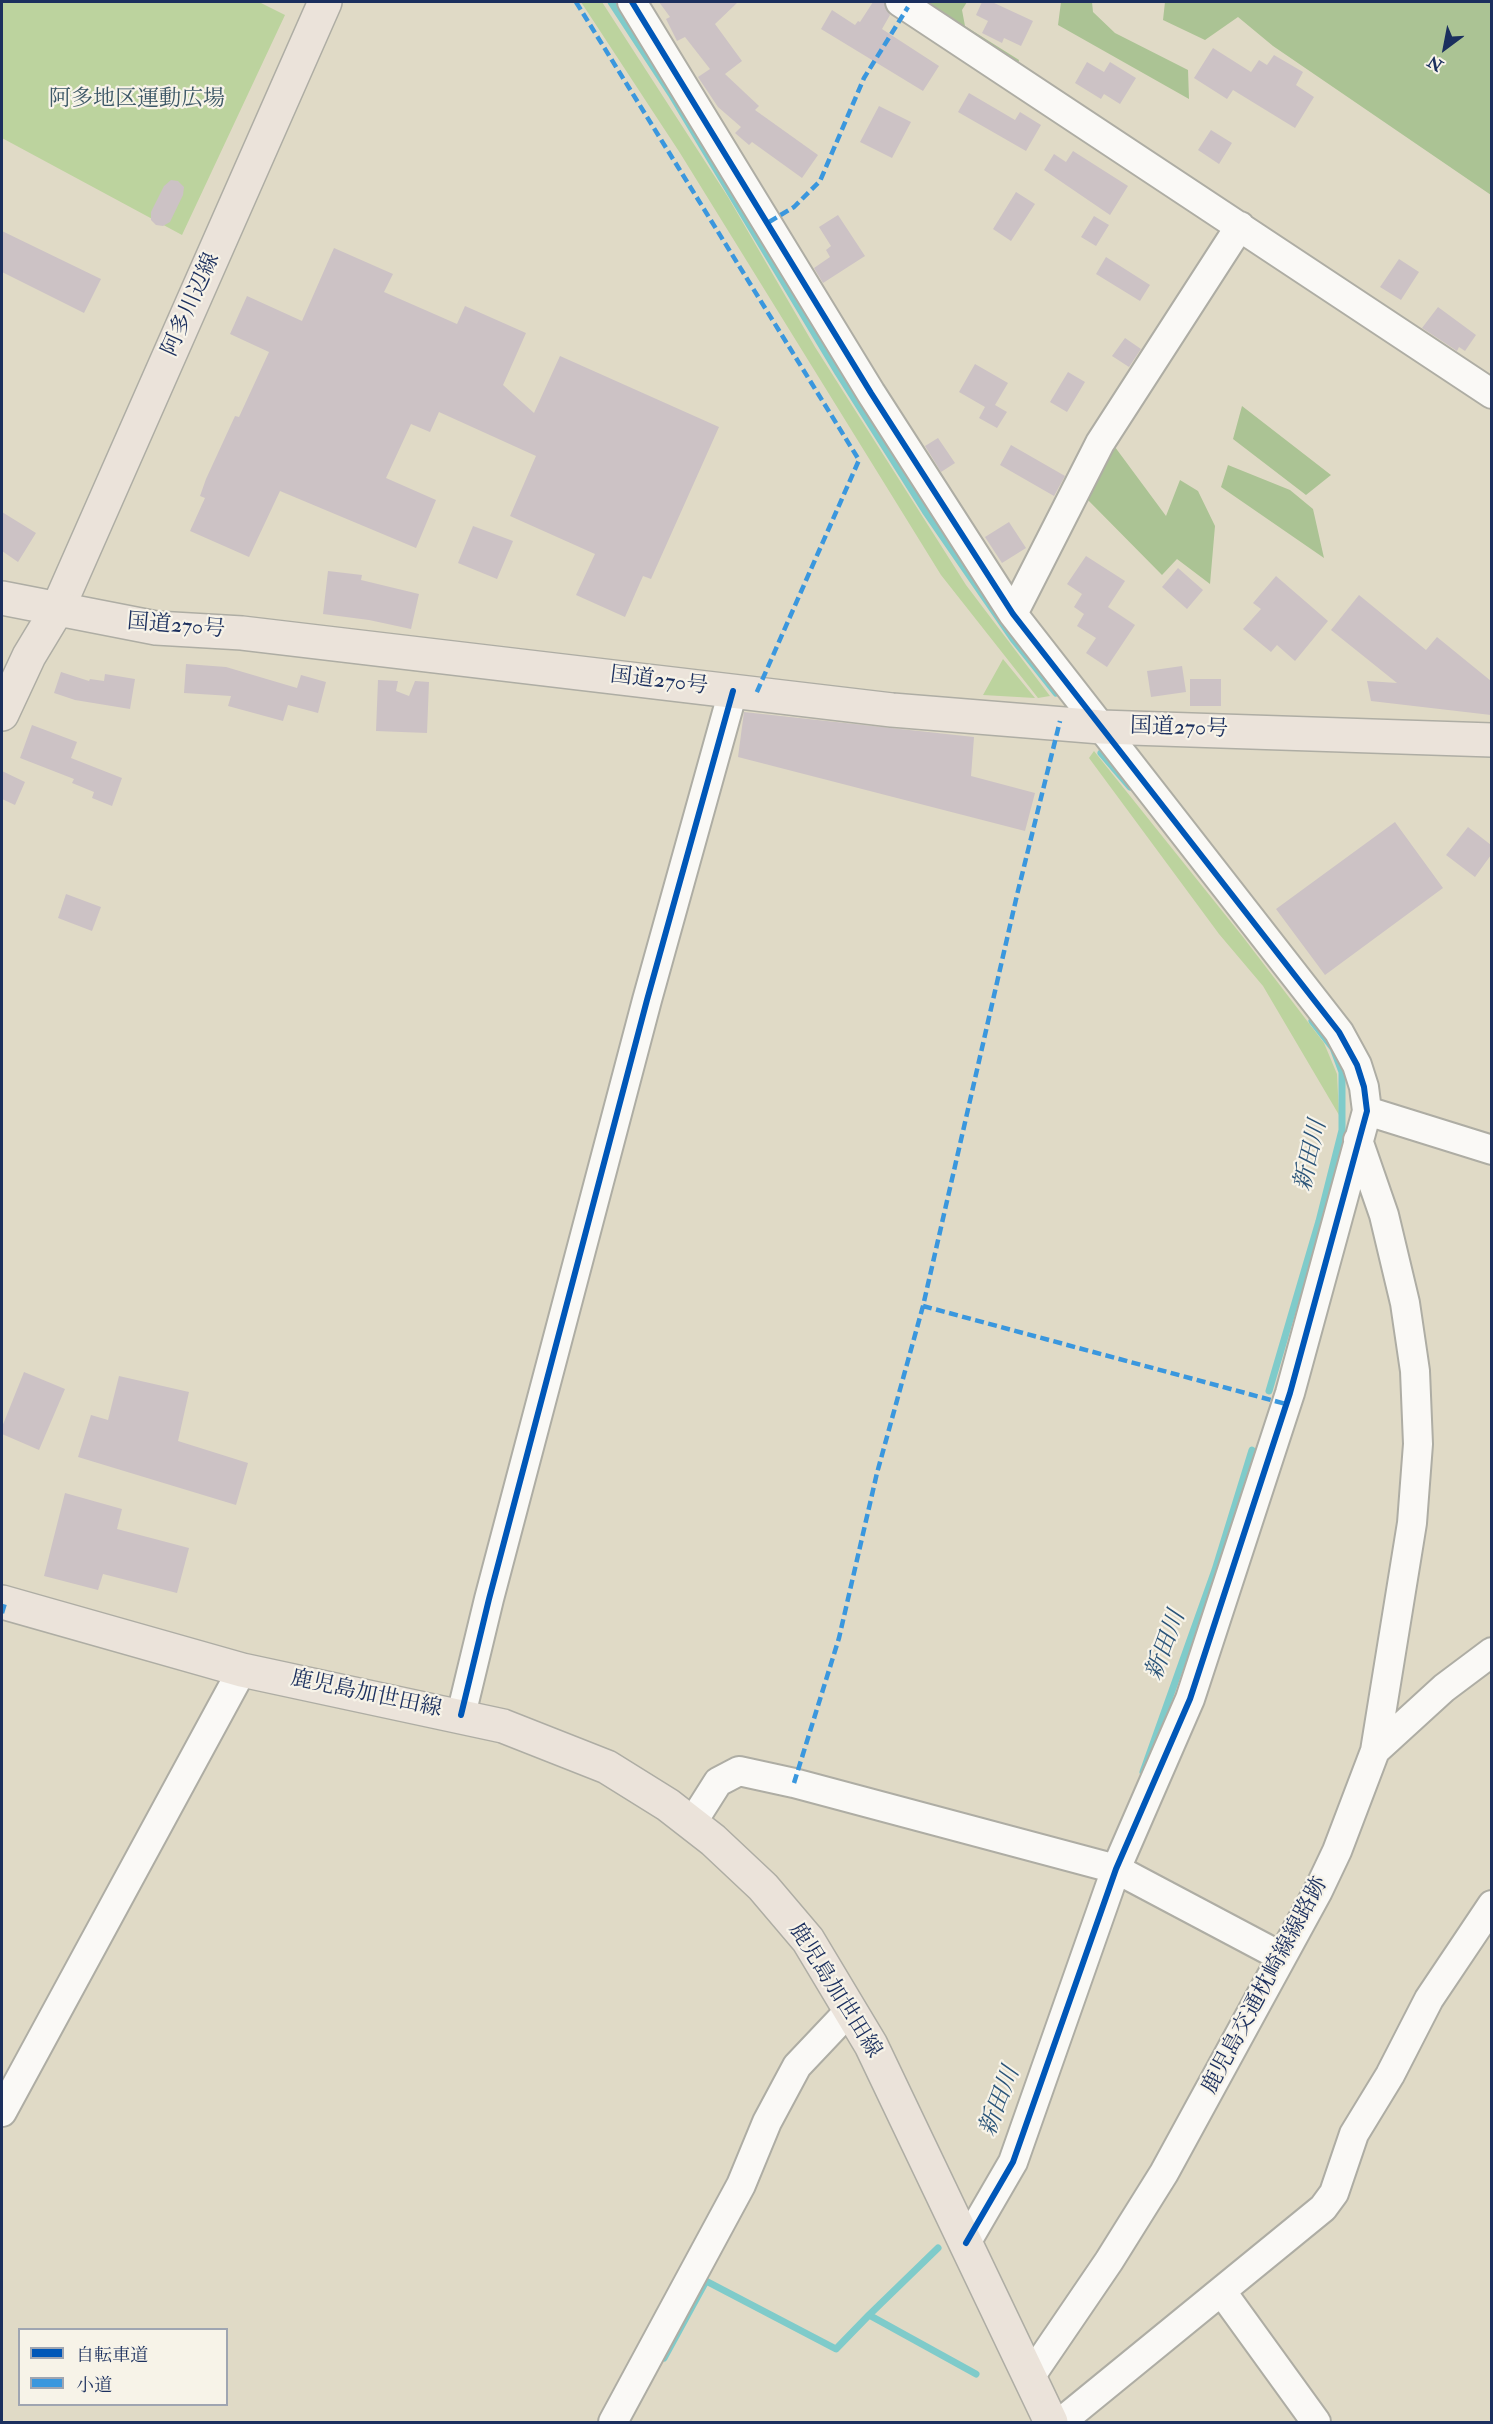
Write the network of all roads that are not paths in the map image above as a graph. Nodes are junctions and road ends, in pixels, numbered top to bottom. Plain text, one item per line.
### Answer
1 (325, 2) edge
2 (633, 2) edge
3 (900, 2) edge
4 (1240, 226) junction
5 (1491, 394) edge
6 (2, 598) edge
7 (58, 608) junction
8 (1013, 614) junction
9 (733, 691) junction
10 (2, 714) edge
11 (1101, 727) junction
12 (1491, 740) edge
13 (1367, 1111) junction
14 (1358, 1140) junction
15 (1491, 1148) edge
16 (2, 1602) edge
17 (1491, 1652) edge
18 (242, 1670) junction
19 (461, 1715) junction
20 (1375, 1751) junction
21 (692, 1823) junction
22 (1116, 1869) junction
23 (1491, 1905) edge
24 (1282, 1957) junction
25 (850, 2010) junction
26 (2, 2112) edge
27 (966, 2243) junction
28 (1222, 2292) junction
29 (1030, 2377) junction
30 (613, 2422) edge
31 (1052, 2422) edge
32 (1316, 2422) edge

1 - 7 main road, 阿多川辺線
2 - 8 street
3 - 4 street
4 - 5 street
4 - 8 street
6 - 7 main road, 国道270号
7 - 9 main road, 国道270号
7 - 10 main road
8 - 11 street
9 - 11 main road, 国道270号
9 - 19 street
11 - 12 main road, 国道270号
11 - 13 street
13 - 14 street
13 - 15 street
14 - 20 street
14 - 22 street
16 - 18 main road, 鹿児島加世田線
17 - 20 street, 鹿児島交通枕崎線線路跡
18 - 19 main road, 鹿児島加世田線
18 - 26 street
19 - 21 main road, 鹿児島加世田線
20 - 24 street, 鹿児島交通枕崎線線路跡
21 - 22 street
21 - 25 main road, 鹿児島加世田線
22 - 24 street
22 - 27 street
23 - 28 street
24 - 29 street, 鹿児島交通枕崎線線路跡
25 - 27 main road, 鹿児島加世田線
25 - 30 street
27 - 29 main road, 鹿児島加世田線
28 - 31 street
28 - 32 street
29 - 31 main road, 鹿児島加世田線

